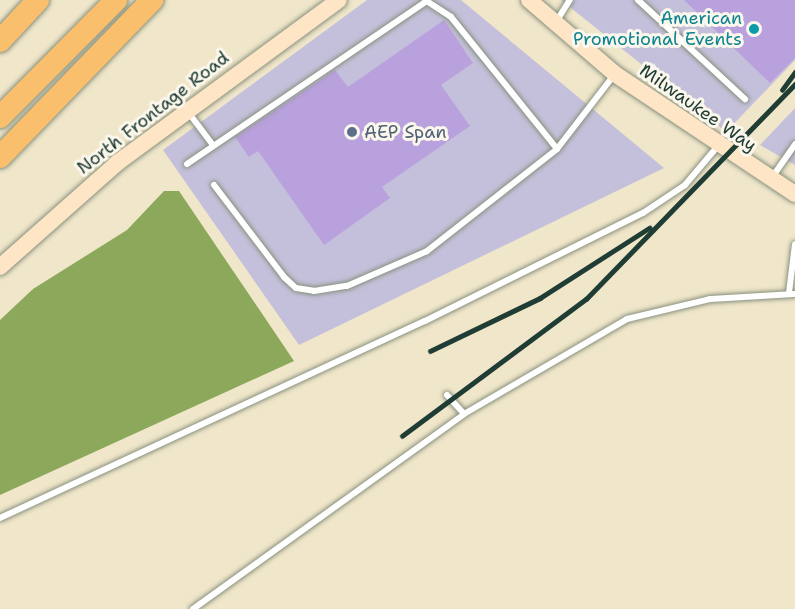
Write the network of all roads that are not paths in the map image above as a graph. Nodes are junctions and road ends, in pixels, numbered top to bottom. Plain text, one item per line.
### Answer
1 (38, 0) edge
2 (111, 0) edge
3 (116, 0) edge
4 (152, 0) edge
5 (339, 0) edge
6 (529, 0) edge
7 (570, 0) edge
8 (638, 0) edge
9 (426, 1) edge
10 (555, 23) junction
11 (0, 41) edge
12 (615, 74) junction
13 (745, 99) dead end
14 (0, 101) edge
15 (187, 109) junction
16 (0, 117) edge
17 (795, 144) edge
18 (213, 145) junction
19 (717, 147) junction
20 (557, 149) junction
21 (0, 157) edge
22 (187, 164) dead end
23 (771, 180) junction
24 (214, 185) dead end
25 (795, 194) edge
26 (795, 244) edge
27 (0, 267) edge
28 (792, 294) edge
29 (447, 395) dead end
30 (464, 414) junction
31 (0, 518) edge
32 (193, 609) edge

1 - 11 highway
2 - 14 highway
3 - 16 highway
4 - 21 highway
5 - 15 street, North Frontage Road
6 - 10 street, Milwaukee Way
7 - 10 lane
8 - 13 lane
9 - 18 lane
9 - 20 lane
10 - 12 street, Milwaukee Way
12 - 19 street, Milwaukee Way
12 - 20 lane
15 - 18 lane
15 - 27 street, North Frontage Road
17 - 23 lane
18 - 22 lane
19 - 23 street, Milwaukee Way
19 - 31 lane
20 - 24 lane
23 - 25 street, Milwaukee Way
26 - 28 lane
28 - 30 lane
29 - 30 lane
30 - 32 lane

